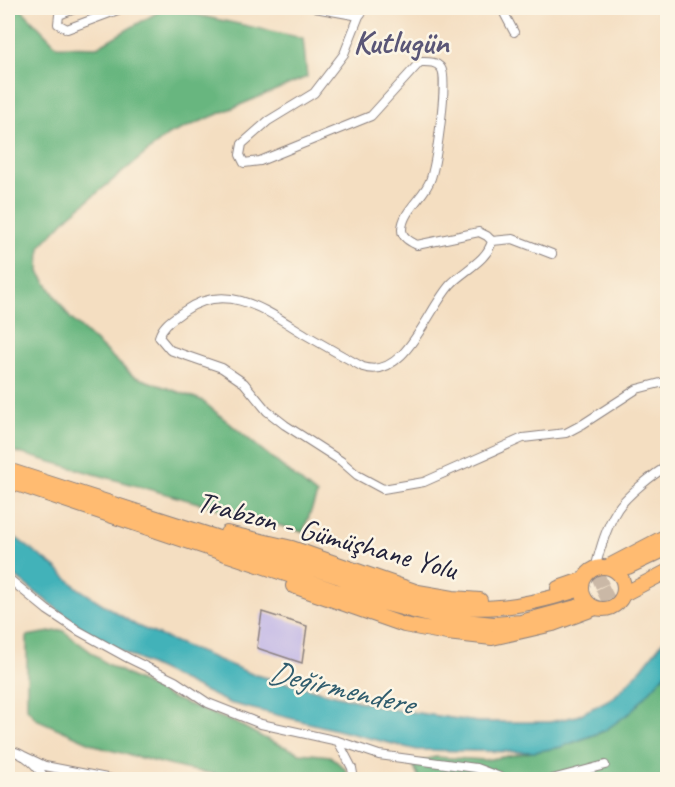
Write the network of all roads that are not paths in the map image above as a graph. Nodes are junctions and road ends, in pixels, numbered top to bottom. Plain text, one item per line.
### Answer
1 (123, 8) edge
2 (315, 8) edge
3 (365, 8) edge
4 (508, 8) edge
5 (74, 9) edge
6 (358, 16) junction
7 (514, 32) dead end
8 (492, 241) junction
9 (552, 255) dead end
10 (668, 381) edge
11 (668, 466) edge
12 (8, 470) edge
13 (8, 481) edge
14 (162, 520) junction
15 (668, 536) edge
16 (189, 541) junction
17 (668, 548) edge
18 (668, 563) edge
19 (601, 568) junction
20 (668, 572) edge
21 (8, 578) edge
22 (584, 579) junction
23 (574, 591) tunnel mouth
24 (624, 594) junction
25 (580, 606) tunnel mouth
26 (596, 608) junction
27 (338, 741) junction
28 (8, 750) edge
29 (24, 756) junction
30 (605, 765) dead end
31 (46, 780) edge
32 (117, 780) edge
33 (354, 780) edge
34 (508, 780) edge
35 (548, 780) edge

1 - 5 street
2 - 6 street
3 - 6 street
4 - 7 street
6 - 8 street
8 - 9 street
8 - 10 street
11 - 19 street
12 - 14 highway, Trabzon - Gümüşhane Yolu
13 - 16 highway, Trabzon - Gümüşhane Yolu
14 - 22 highway, Trabzon - Gümüşhane Yolu
14 - 23 highway, Trabzon - Gümüşhane Yolu
15 - 19 highway, Trabzon - Gümüşhane Yolu
16 - 25 highway, Trabzon - Gümüşhane Yolu
16 - 26 highway, Trabzon - Gümüşhane Yolu
17 - 18 highway
19 - 22 highway, Trabzon - Gümüşhane Yolu
19 - 24 highway
20 - 24 highway, Trabzon - Gümüşhane Yolu
21 - 27 street
22 - 26 highway
24 - 26 highway, Trabzon - Gümüşhane Yolu
27 - 33 street
27 - 34 street
28 - 29 street
29 - 31 street
29 - 32 street
30 - 35 street

